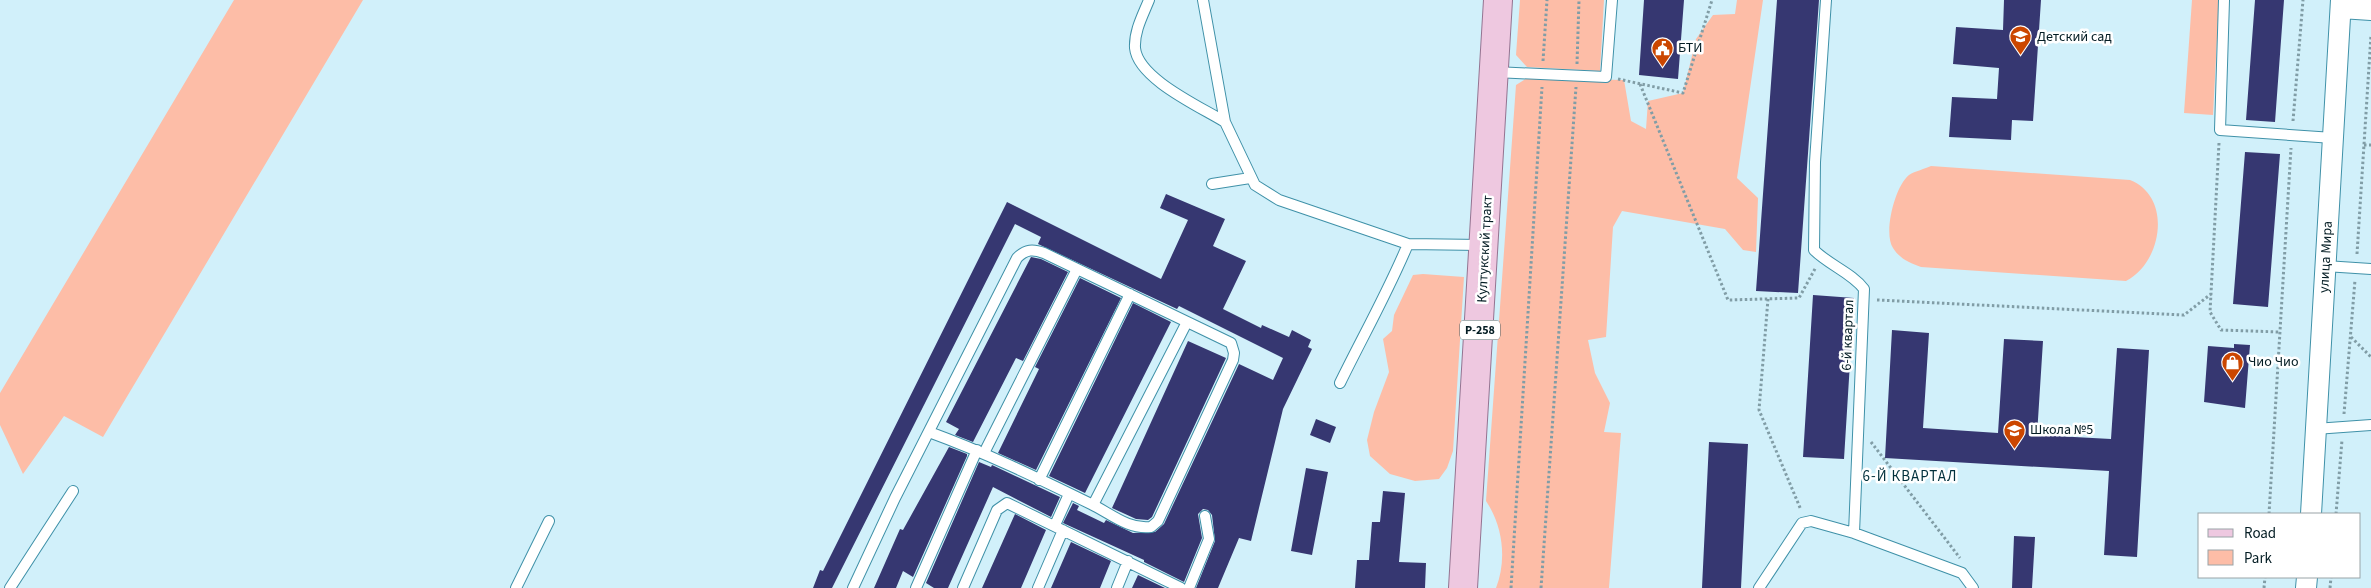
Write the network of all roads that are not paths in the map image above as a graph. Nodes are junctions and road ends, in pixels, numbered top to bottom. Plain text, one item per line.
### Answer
1 (1149, 0) edge
2 (1203, 0) edge
3 (1498, 0) edge
4 (1612, 0) edge
5 (1826, 0) edge
6 (2224, 0) edge
7 (2341, 4) edge
8 (2371, 10) edge
9 (1495, 72) junction
10 (1225, 122) junction
11 (2333, 138) junction
12 (1250, 178) junction
13 (1212, 184) dead end
14 (1408, 244) junction
15 (1485, 246) junction
16 (2325, 266) junction
17 (1077, 269) junction
18 (2371, 269) edge
19 (1130, 294) junction
20 (1186, 322) junction
21 (1340, 382) dead end
22 (2371, 425) edge
23 (2315, 428) junction
24 (929, 432) junction
25 (980, 452) junction
26 (1040, 480) junction
27 (73, 491) dead end
28 (1069, 494) junction
29 (1093, 504) junction
30 (2311, 513) edge
31 (1205, 516) dead end
32 (550, 521) dead end
33 (1059, 528) junction
34 (1854, 533) junction
35 (1128, 562) junction
36 (1972, 586) edge
37 (10, 588) edge
38 (516, 588) edge
39 (853, 588) edge
40 (916, 588) edge
41 (963, 588) edge
42 (1038, 588) edge
43 (1117, 588) edge
44 (1181, 588) edge
45 (1189, 588) edge
46 (1463, 588) edge
47 (1759, 588) edge

1 - 10 lane
2 - 10 lane
3 - 9 main road, Култукский тракт / Р-258
4 - 9 lane
5 - 34 lane, 6-й квартал
6 - 11 lane
7 - 8 street
7 - 11 street, улица Мира
9 - 15 main road, Култукский тракт / Р-258
10 - 12 lane
11 - 16 street, улица Мира
12 - 13 lane
12 - 14 lane
14 - 15 lane
14 - 21 lane
15 - 46 main road, Култукский тракт / Р-258
16 - 18 lane
16 - 23 street, улица Мира
17 - 19 lane
17 - 24 lane
17 - 25 lane
19 - 20 lane
19 - 26 lane
20 - 29 lane
20 - 29 lane
22 - 23 lane
23 - 30 street, улица Мира
24 - 25 lane
24 - 39 lane
25 - 26 lane
25 - 40 lane
26 - 28 lane
27 - 37 lane
28 - 29 lane
28 - 33 lane
31 - 45 lane
32 - 38 lane
33 - 35 lane
33 - 41 lane
33 - 42 lane
34 - 36 lane
34 - 47 lane
35 - 43 lane
35 - 44 lane

